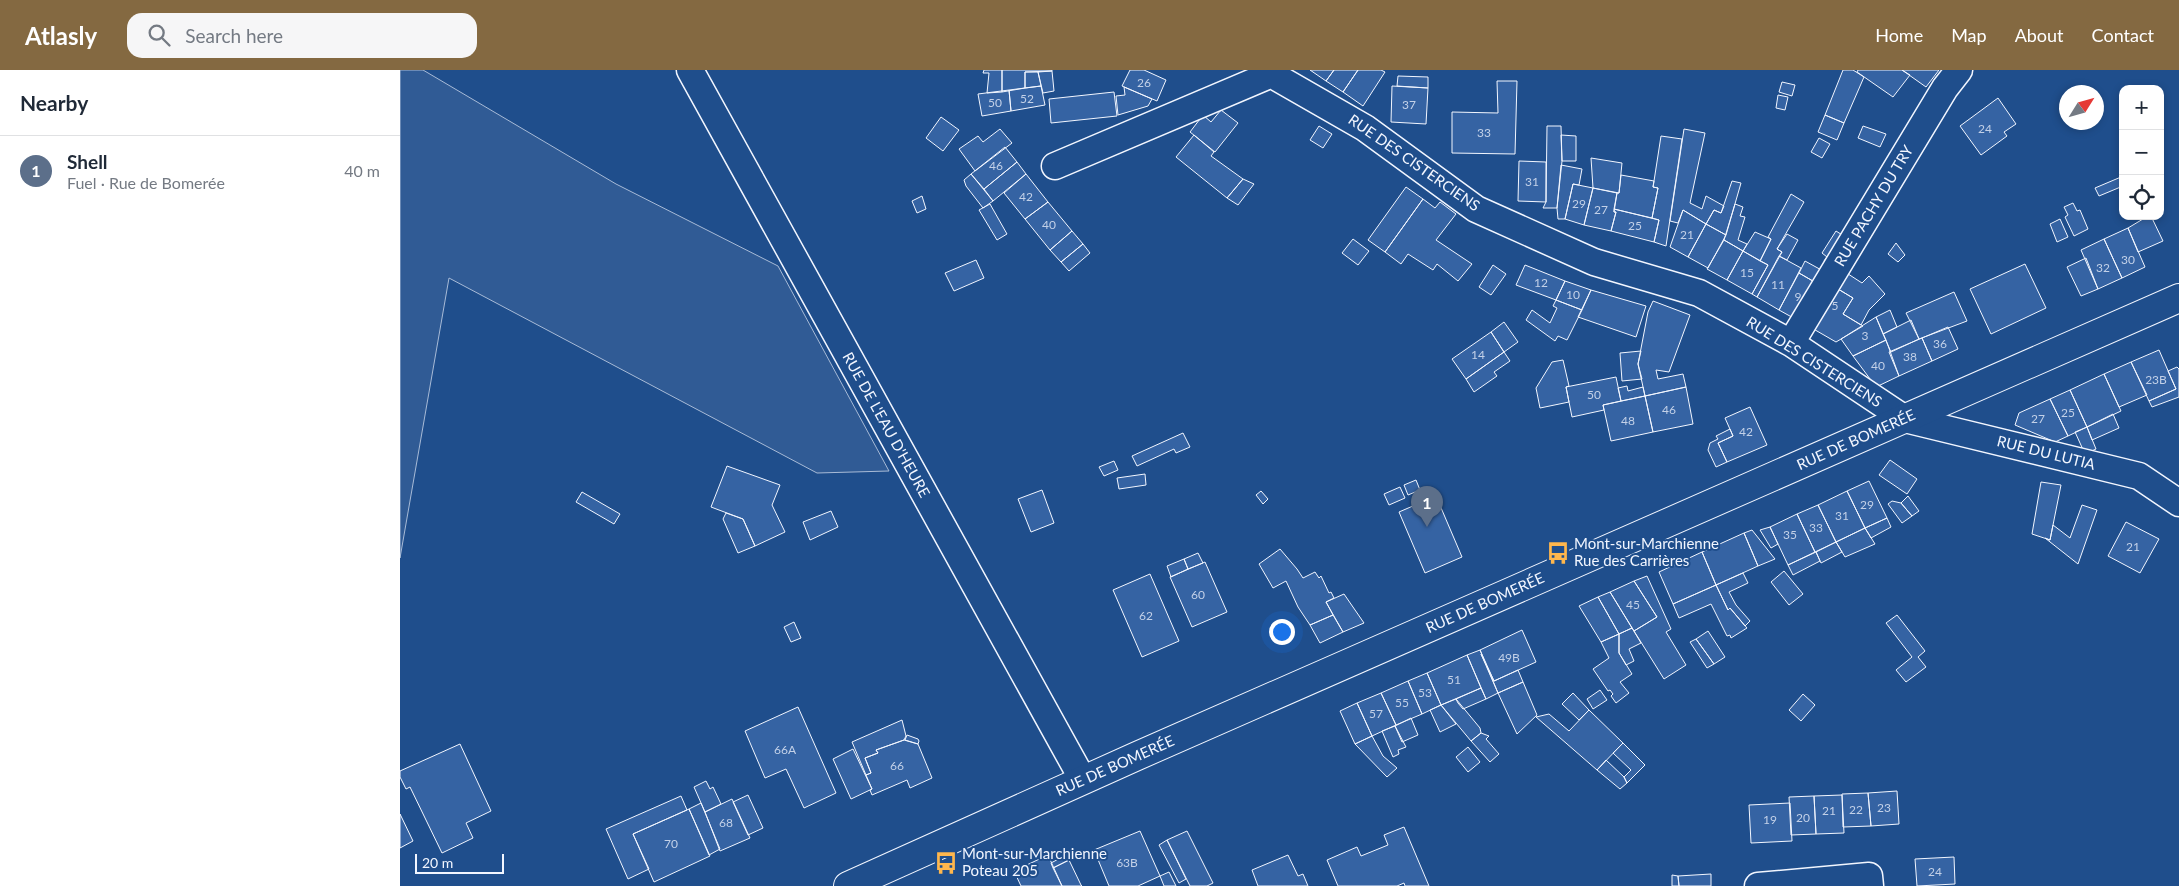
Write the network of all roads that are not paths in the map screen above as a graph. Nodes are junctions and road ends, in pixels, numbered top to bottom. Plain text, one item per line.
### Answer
1 (690, 70) edge
2 (1959, 70) edge
3 (1268, 72) edge
4 (1055, 166) dead end
5 (2179, 298) edge
6 (1791, 344) junction
7 (1905, 419) junction
8 (2179, 503) edge
9 (1083, 780) junction
10 (848, 886) edge
11 (1758, 886) edge
12 (1870, 886) edge

1 - 9 street, RUE DE L'EAU D'HEURE
2 - 6 street, RUE PACHY DU TRY
3 - 4 street, RUE DES CISTERCIENS
3 - 6 street, RUE DES CISTERCIENS
5 - 7 main road, RUE DE BOMERÉE
6 - 7 street, RUE DES CISTERCIENS
7 - 8 street, RUE DU LUTIA
7 - 9 main road, RUE DE BOMERÉE
9 - 10 main road, RUE DE BOMERÉE
11 - 12 street

